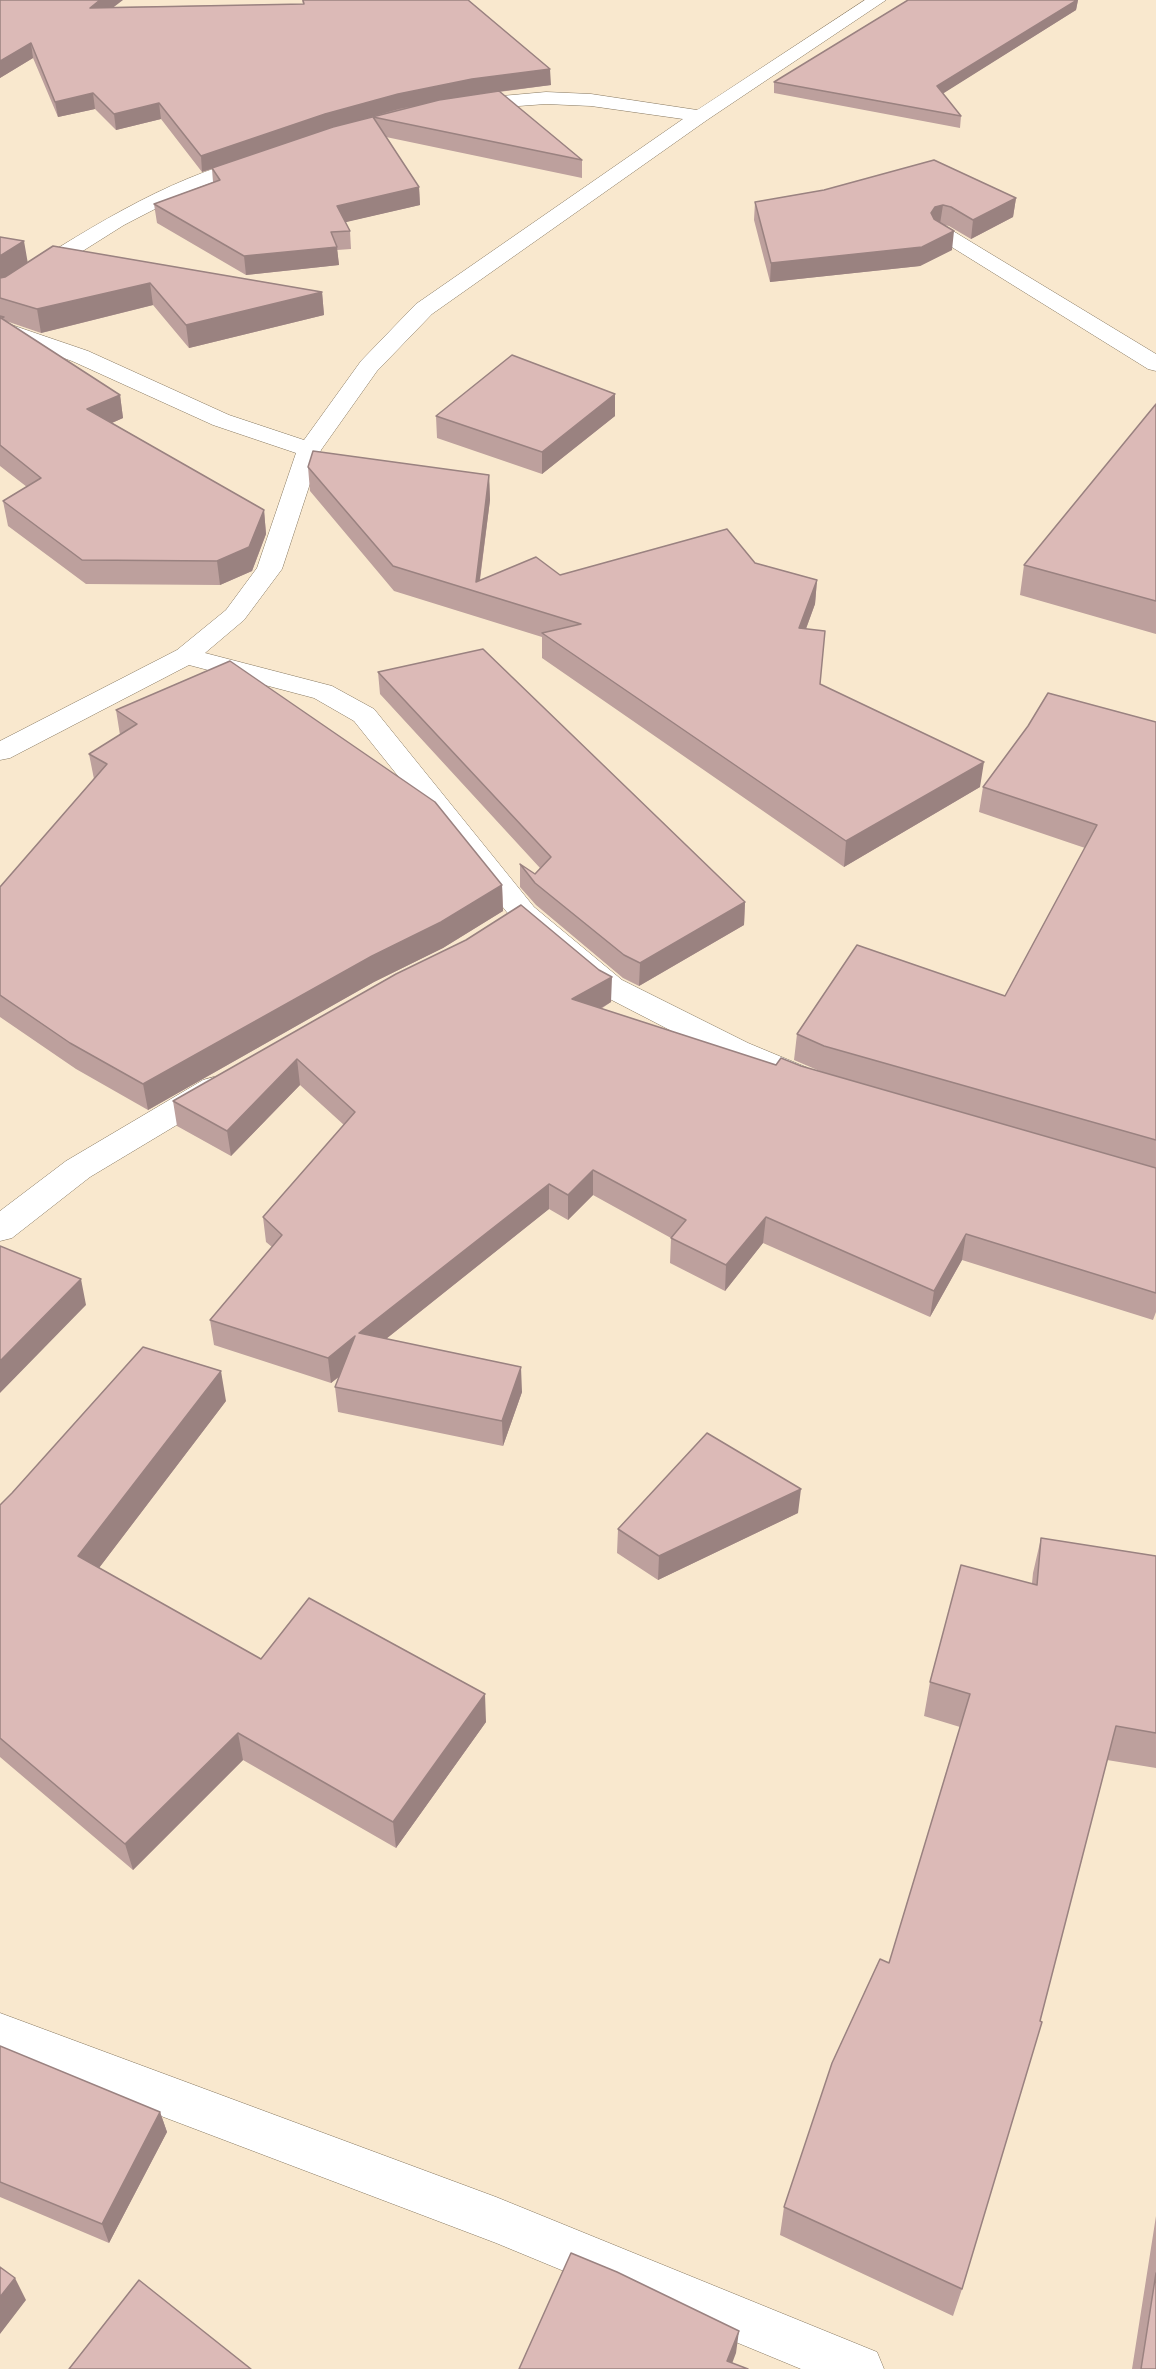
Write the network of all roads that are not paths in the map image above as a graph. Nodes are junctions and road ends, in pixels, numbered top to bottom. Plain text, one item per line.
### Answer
1 (877, 0) edge
2 (445, 107) edge
3 (700, 116) junction
4 (270, 157) edge
5 (941, 232) edge
6 (0, 293) edge
7 (0, 328) edge
8 (1156, 364) edge
9 (309, 450) junction
10 (186, 656) junction
11 (0, 752) edge
12 (234, 1076) edge
13 (821, 1085) edge
14 (0, 1228) edge
15 (0, 2034) edge
16 (860, 2369) edge

1 - 3 street
2 - 3 street
3 - 9 street
4 - 6 street
5 - 8 street
7 - 9 street
9 - 10 street
10 - 11 street
10 - 13 street
12 - 14 street
15 - 16 street

